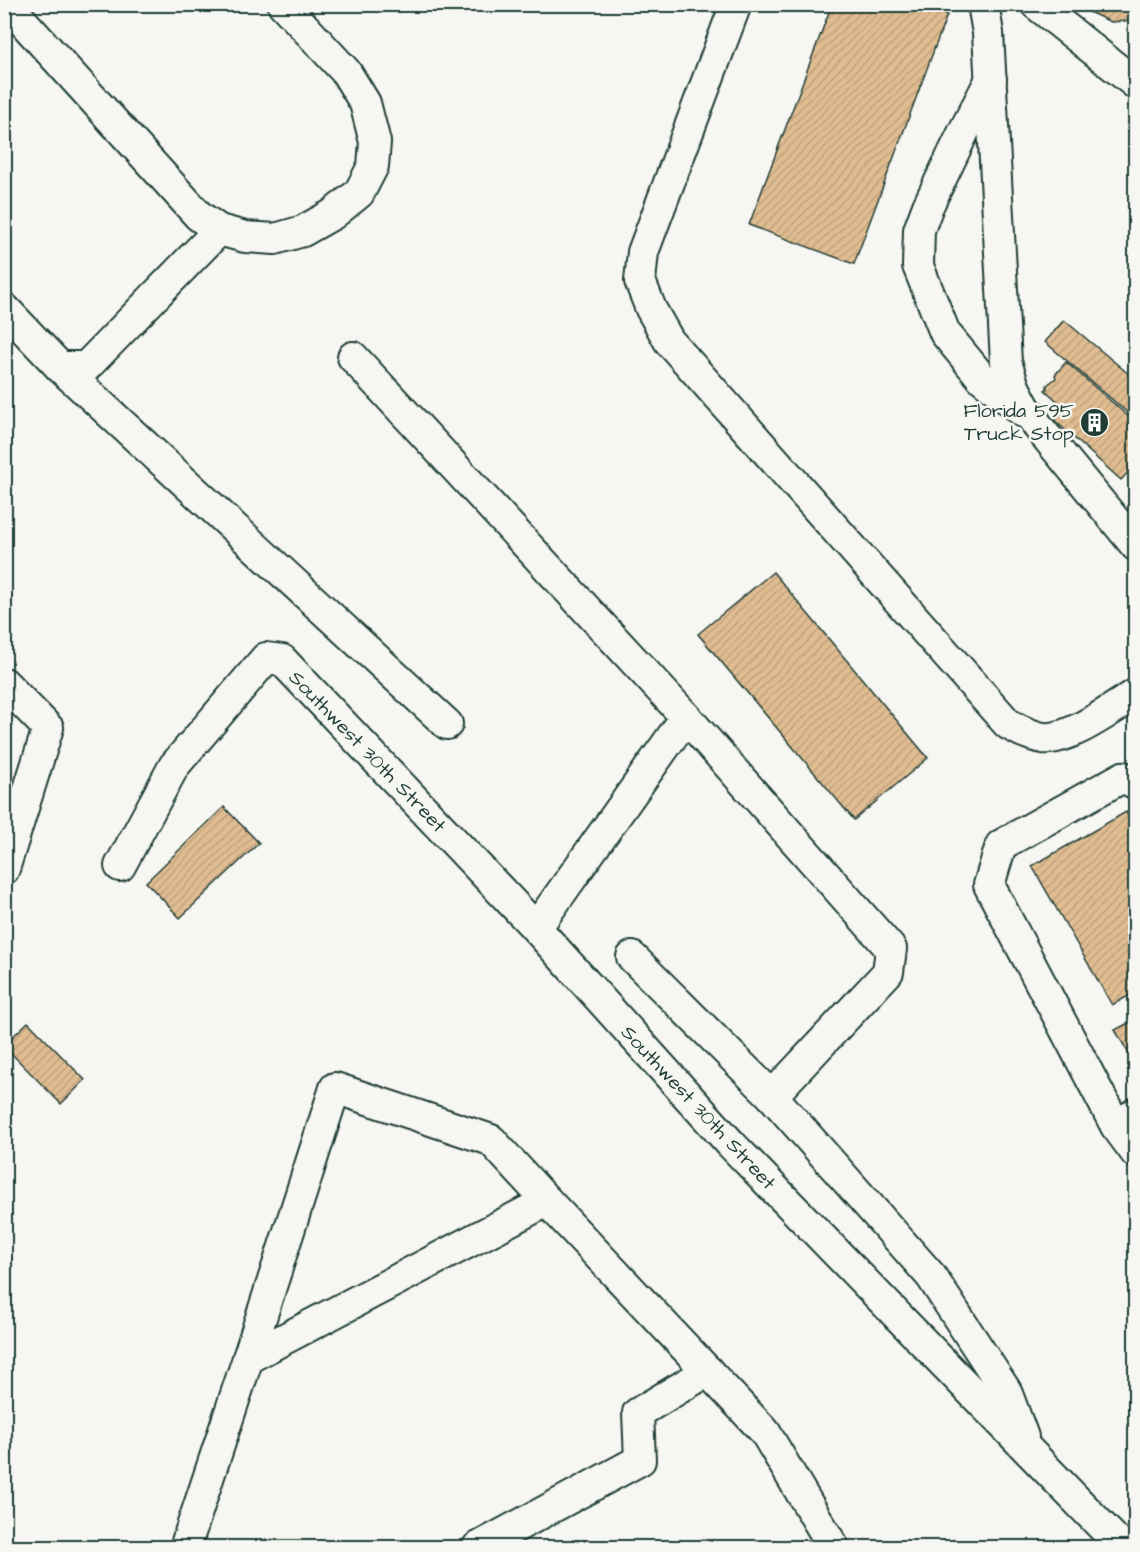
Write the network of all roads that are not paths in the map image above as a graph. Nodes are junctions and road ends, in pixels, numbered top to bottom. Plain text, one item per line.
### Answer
1 (7, 4) edge
2 (283, 4) edge
3 (736, 4) edge
4 (983, 4) edge
5 (1036, 4) edge
6 (991, 79) junction
7 (1136, 84) edge
8 (219, 230) junction
9 (4, 308) edge
10 (353, 357) dead end
11 (60, 367) junction
12 (1036, 422) junction
13 (1136, 546) edge
14 (4, 683) edge
15 (1136, 694) edge
16 (686, 717) junction
17 (447, 724) dead end
18 (1136, 784) edge
19 (120, 866) dead end
20 (4, 868) edge
21 (536, 928) junction
22 (632, 957) dead end
23 (772, 1096) junction
24 (1126, 1120) edge
25 (1136, 1153) edge
26 (547, 1202) junction
27 (248, 1358) junction
28 (708, 1371) junction
29 (1028, 1449) junction
30 (185, 1548) edge
31 (477, 1548) edge
32 (834, 1548) edge
33 (1123, 1548) edge

1 - 8 street
2 - 8 street
3 - 15 street
4 - 6 street
5 - 7 street
6 - 12 street
6 - 12 street
8 - 11 street
9 - 11 street
10 - 16 street
11 - 17 street
12 - 13 street
14 - 20 street
16 - 21 street
16 - 23 street
18 - 24 street
19 - 21 street, Southwest 30th Street
21 - 29 street, Southwest 30th Street
22 - 23 street
23 - 29 street
24 - 25 street
26 - 27 street
26 - 27 street
26 - 28 street
27 - 30 street
28 - 31 street
28 - 32 street
29 - 33 street, Southwest 30th Street

